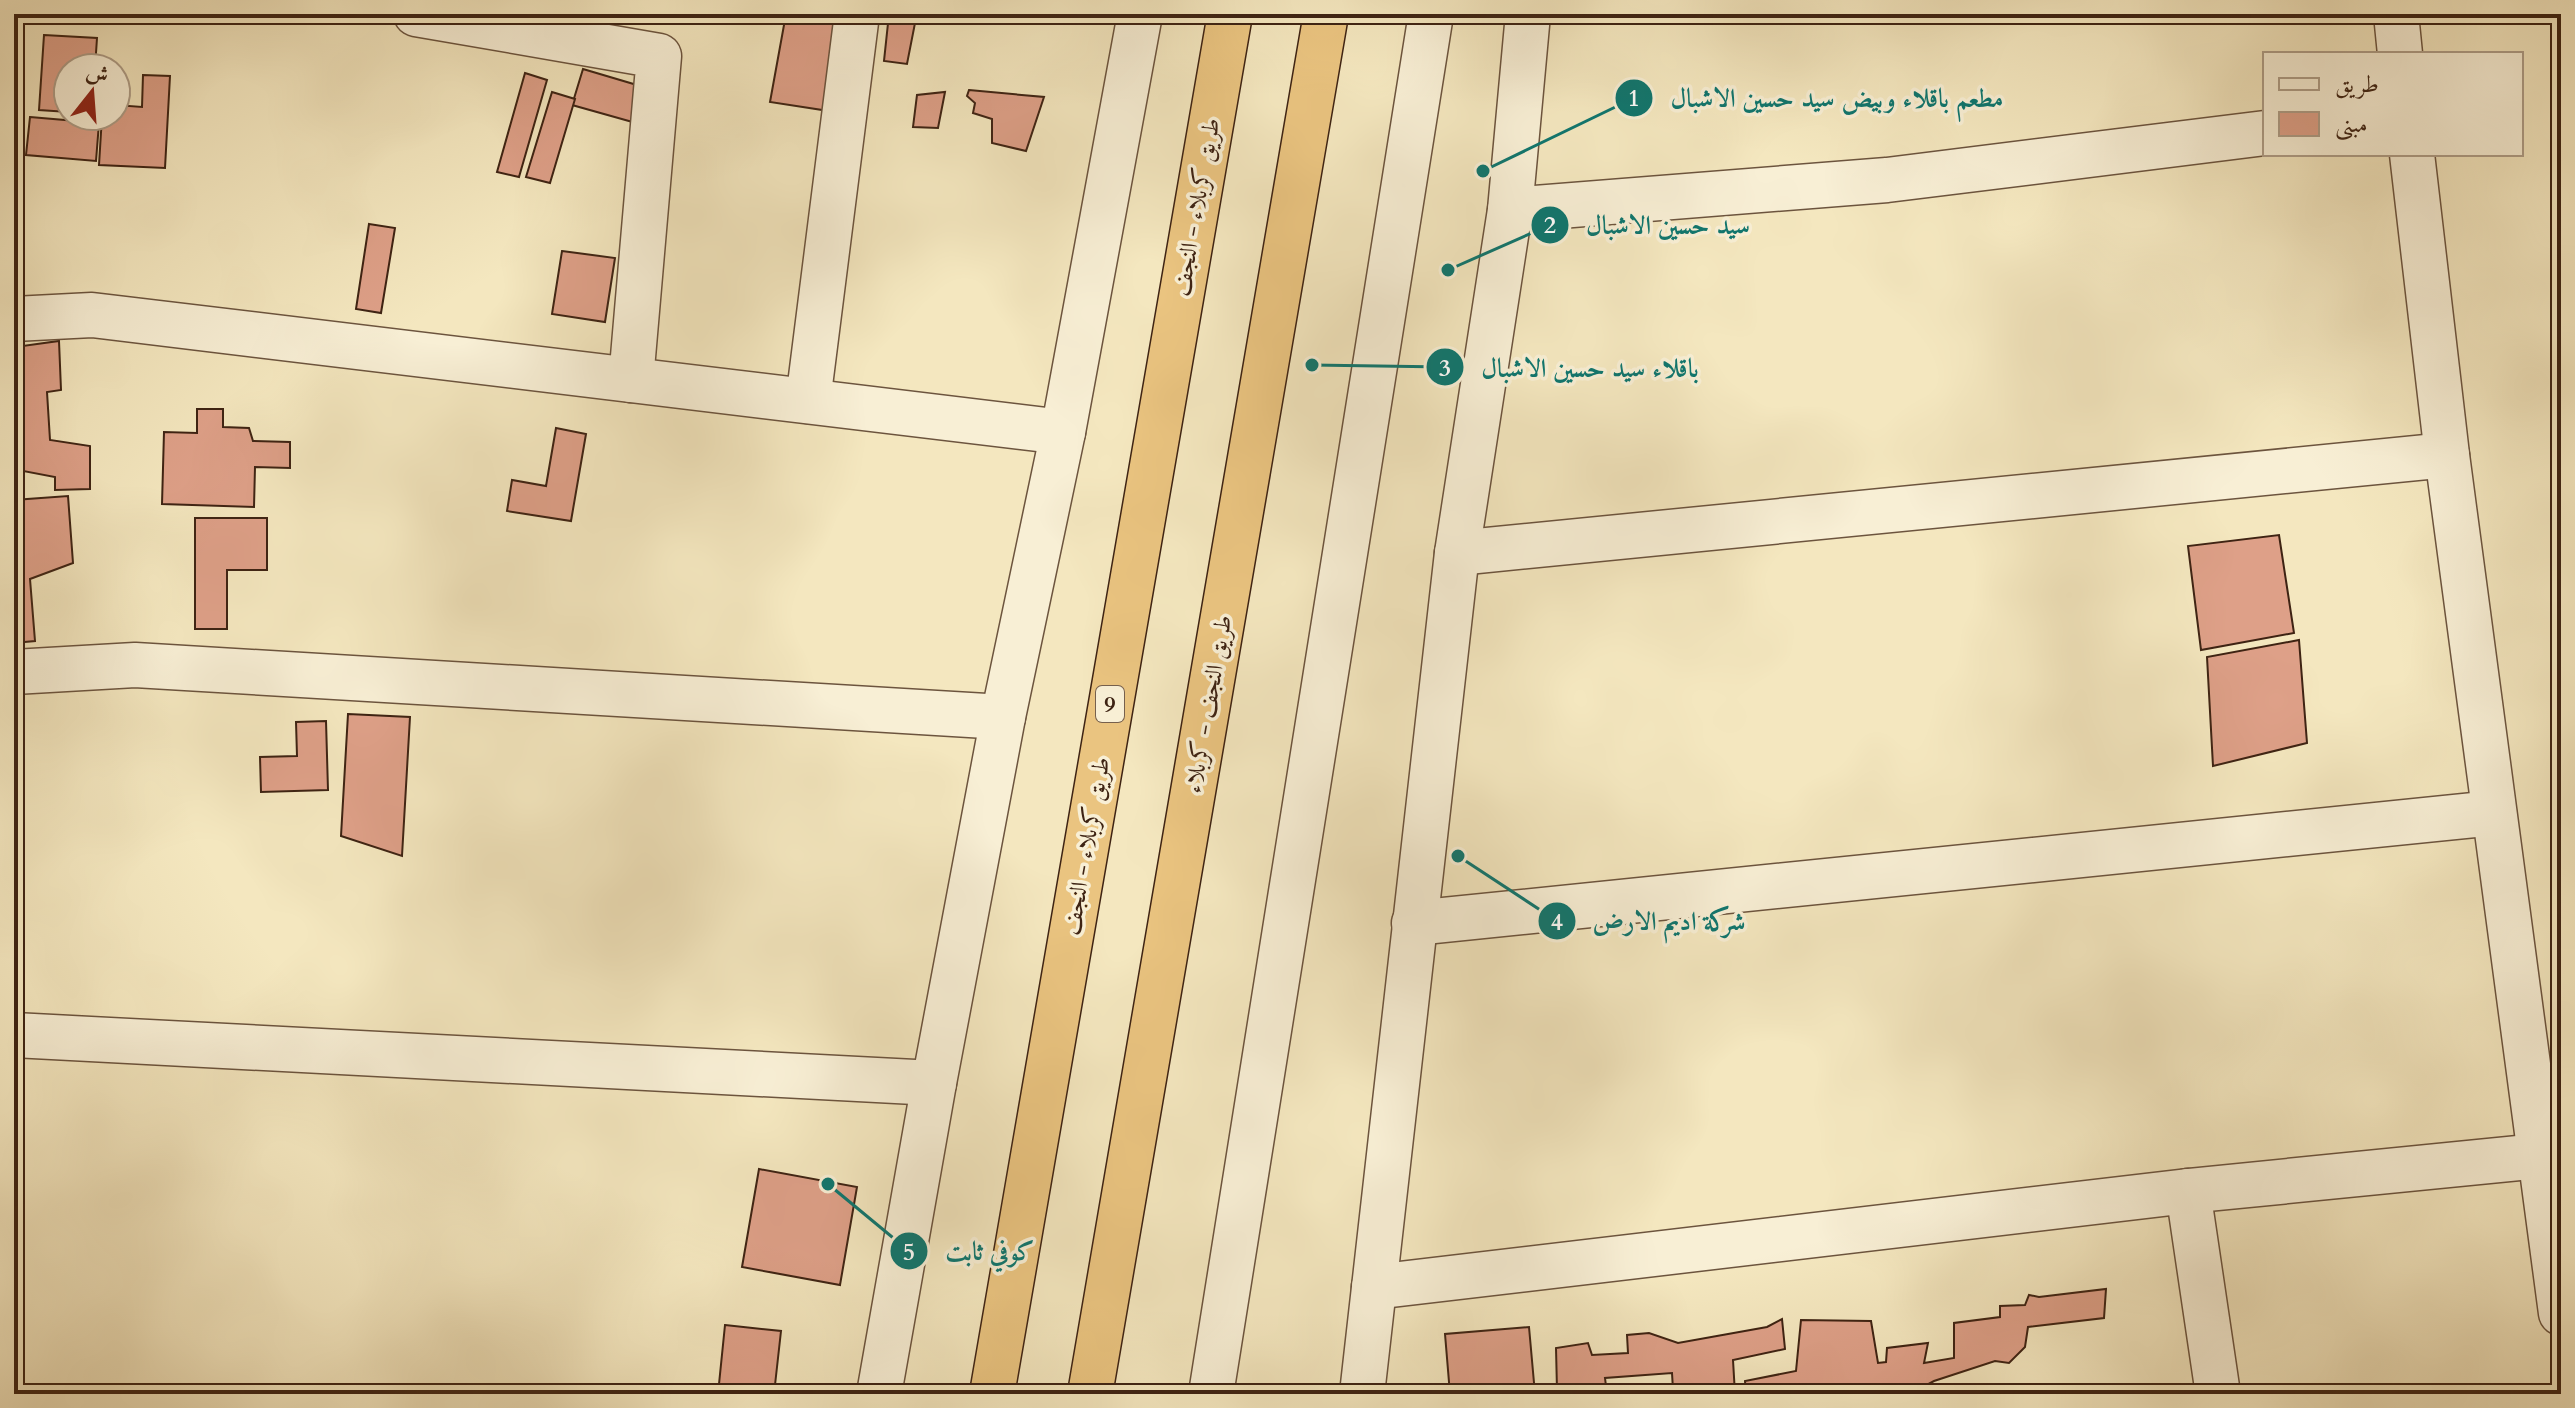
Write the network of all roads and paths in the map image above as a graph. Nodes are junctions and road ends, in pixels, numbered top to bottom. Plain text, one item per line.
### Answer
1 (416, 14) edge
2 (857, 14) edge
3 (1140, 14) edge
4 (1230, 14) edge
5 (1326, 14) edge
6 (1431, 14) edge
7 (1528, 14) edge
8 (2396, 14) edge
9 (2400, 52) edge
10 (2263, 133) edge
11 (2412, 156) edge
12 (1510, 210) junction
13 (14, 319) edge
14 (631, 380) junction
15 (808, 401) junction
16 (1063, 432) junction
17 (2447, 455) junction
18 (1457, 553) junction
19 (14, 672) edge
20 (1003, 717) junction
21 (2494, 813) junction
22 (1414, 923) junction
23 (14, 1035) edge
24 (934, 1083) junction
25 (2539, 1156) junction
26 (2188, 1191) junction
27 (2555, 1224) edge
28 (1374, 1287) junction
29 (2561, 1313) edge
30 (879, 1394) edge
31 (992, 1394) edge
32 (1090, 1394) edge
33 (1211, 1394) edge
34 (1362, 1394) edge
35 (2218, 1394) edge

1 - 14 street
2 - 15 street
3 - 16 street
4 - 31 highway, طريق کربلاء - النجف / 9
5 - 32 highway, طريق النجف - کربلاء
6 - 33 street
7 - 12 street
8 - 9 street
10 - 12 street
11 - 17 street
12 - 18 street
13 - 14 street
14 - 15 street
15 - 16 street
16 - 20 street
17 - 18 street
17 - 21 street
18 - 22 street
19 - 20 street
20 - 24 street
21 - 22 street
21 - 25 street
22 - 28 street
23 - 24 street
24 - 30 street
25 - 26 street
25 - 27 street
26 - 28 street
26 - 35 street
27 - 29 street
28 - 34 street

